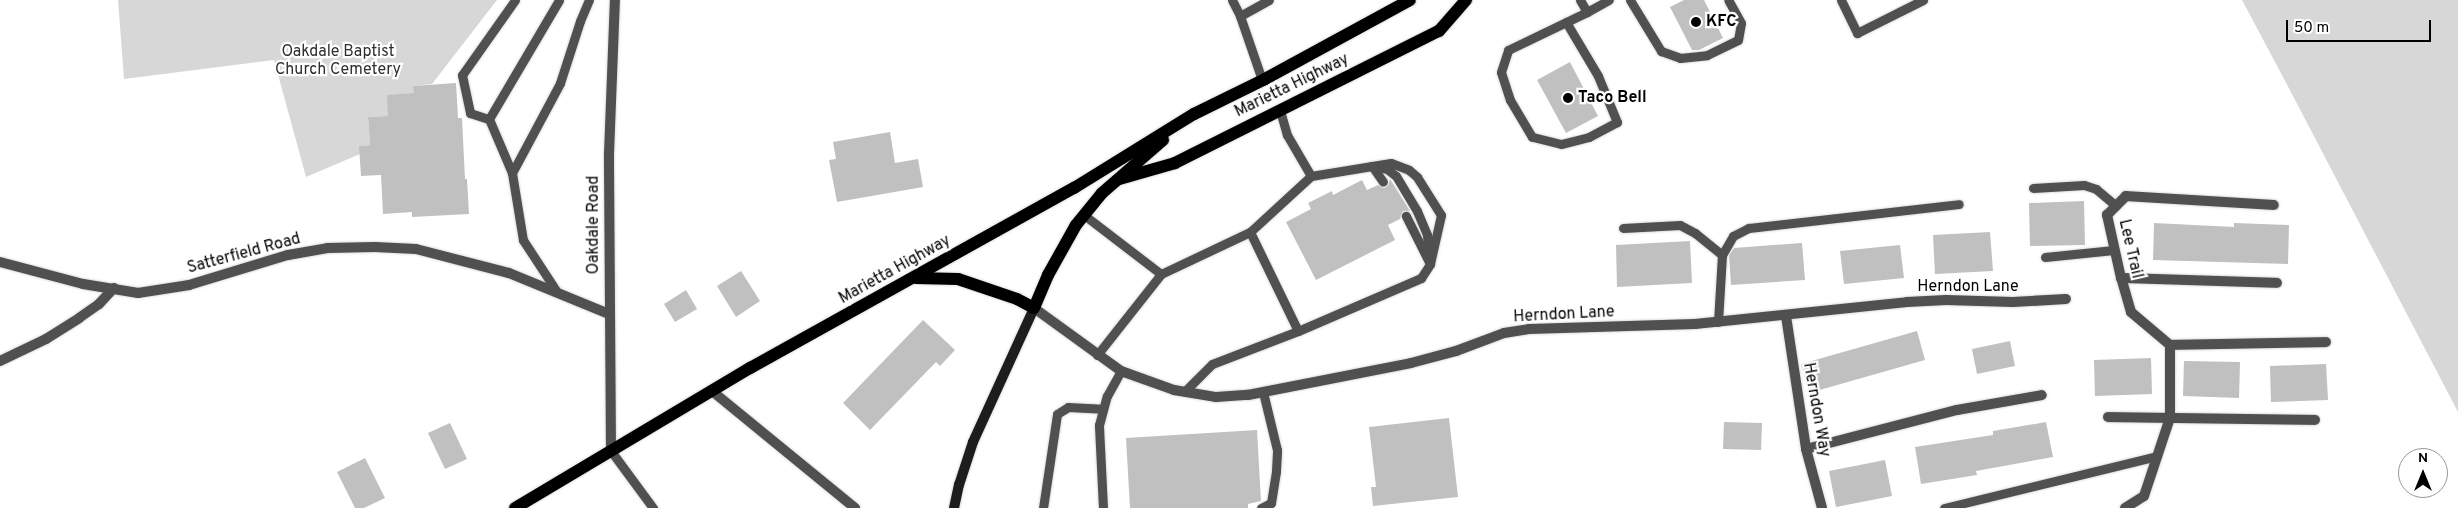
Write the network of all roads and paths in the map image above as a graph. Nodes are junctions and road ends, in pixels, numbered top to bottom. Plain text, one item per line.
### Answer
1 (515, 0) edge
2 (559, 0) edge
3 (589, 0) edge
4 (615, 0) edge
5 (1232, 0) edge
6 (1269, 0) edge
7 (1410, 0) edge
8 (1466, 0) edge
9 (1580, 0) edge
10 (1609, 0) edge
11 (1630, 0) edge
12 (1728, 0) edge
13 (1841, 0) edge
14 (1923, 0) edge
15 (1587, 12) junction
16 (1240, 16) junction
17 (1566, 22) junction
18 (1262, 80) junction
19 (1280, 110) junction
20 (1194, 114) junction
21 (489, 120) junction
22 (1372, 166) junction
23 (512, 173) junction
24 (1311, 176) junction
25 (1119, 178) junction
26 (1383, 182) dead end
27 (2033, 188) dead end
28 (1960, 204) dead end
29 (2274, 205) dead end
30 (2116, 206) junction
31 (1084, 215) junction
32 (1406, 216) dead end
33 (1623, 228) dead end
34 (1250, 232) junction
35 (2114, 250) junction
36 (1722, 255) junction
37 (2044, 258) dead end
38 (0, 262) edge
39 (1430, 264) junction
40 (1161, 274) junction
41 (916, 278) junction
42 (2120, 278) junction
43 (2277, 283) dead end
44 (114, 288) junction
45 (557, 292) junction
46 (2066, 299) dead end
47 (1034, 308) junction
48 (609, 314) junction
49 (1786, 316) junction
50 (1718, 322) junction
51 (1298, 331) junction
52 (2326, 342) dead end
53 (2170, 345) junction
54 (1097, 355) junction
55 (0, 361) edge
56 (1121, 371) junction
57 (712, 391) junction
58 (1185, 391) junction
59 (1263, 392) junction
60 (2042, 394) dead end
61 (1102, 409) junction
62 (2108, 417) dead end
63 (2170, 418) junction
64 (2315, 420) dead end
65 (1806, 449) junction
66 (611, 451) junction
67 (2157, 456) junction
68 (515, 508) edge
69 (653, 508) edge
70 (855, 508) edge
71 (954, 508) edge
72 (1044, 508) edge
73 (1103, 508) edge
74 (1261, 508) edge
75 (1822, 508) edge
76 (1944, 508) edge
77 (2125, 508) edge

1 - 21 lane
2 - 21 lane
3 - 23 lane
4 - 48 street, Oakdale Road
5 - 16 lane
6 - 16 lane
7 - 18 main road, Marietta Highway
8 - 19 main road, Marietta Highway
9 - 15 lane
10 - 15 lane
11 - 12 lane
13 - 14 lane
15 - 17 lane
16 - 18 lane
17 - 17 lane
18 - 20 main road, Marietta Highway
19 - 24 lane
19 - 25 main road, Marietta Highway
20 - 25 main road, Marietta Highway
20 - 41 main road, Marietta Highway
21 - 23 lane
22 - 24 lane
22 - 26 lane
22 - 39 lane
22 - 39 lane
23 - 45 lane
24 - 34 lane
25 - 31 main road, Marietta Highway
27 - 30 lane
28 - 36 lane
29 - 30 street, Lee Trail
30 - 35 street, Lee Trail
31 - 40 lane
31 - 47 main road, Marietta Highway
32 - 39 lane
33 - 36 lane
34 - 40 lane
34 - 51 lane
35 - 37 lane
35 - 42 street, Lee Trail
36 - 50 lane
38 - 44 street, Satterfield Road
39 - 51 lane
40 - 54 lane
41 - 47 main road
41 - 57 main road, Marietta Highway
42 - 43 street
42 - 53 street, Lee Trail
44 - 45 street, Satterfield Road
44 - 55 street
45 - 48 street, Satterfield Road
46 - 49 street, Herndon Lane
47 - 54 street, Herndon Lane
47 - 71 main road, Marietta Highway
48 - 66 street, Oakdale Road
49 - 50 street, Herndon Lane
49 - 65 street, Herndon Way
50 - 59 street, Herndon Lane
51 - 58 lane
52 - 53 street
53 - 63 street
54 - 56 street, Herndon Lane
56 - 58 street, Herndon Lane
56 - 61 lane
57 - 66 main road, Marietta Highway
57 - 70 street
58 - 59 street, Herndon Lane
59 - 74 lane
60 - 65 street
61 - 72 lane
61 - 73 lane
62 - 63 street
63 - 64 street
63 - 67 street
65 - 75 street, Herndon Way
66 - 68 main road, Marietta Highway
66 - 69 lane
67 - 76 lane
67 - 77 street

